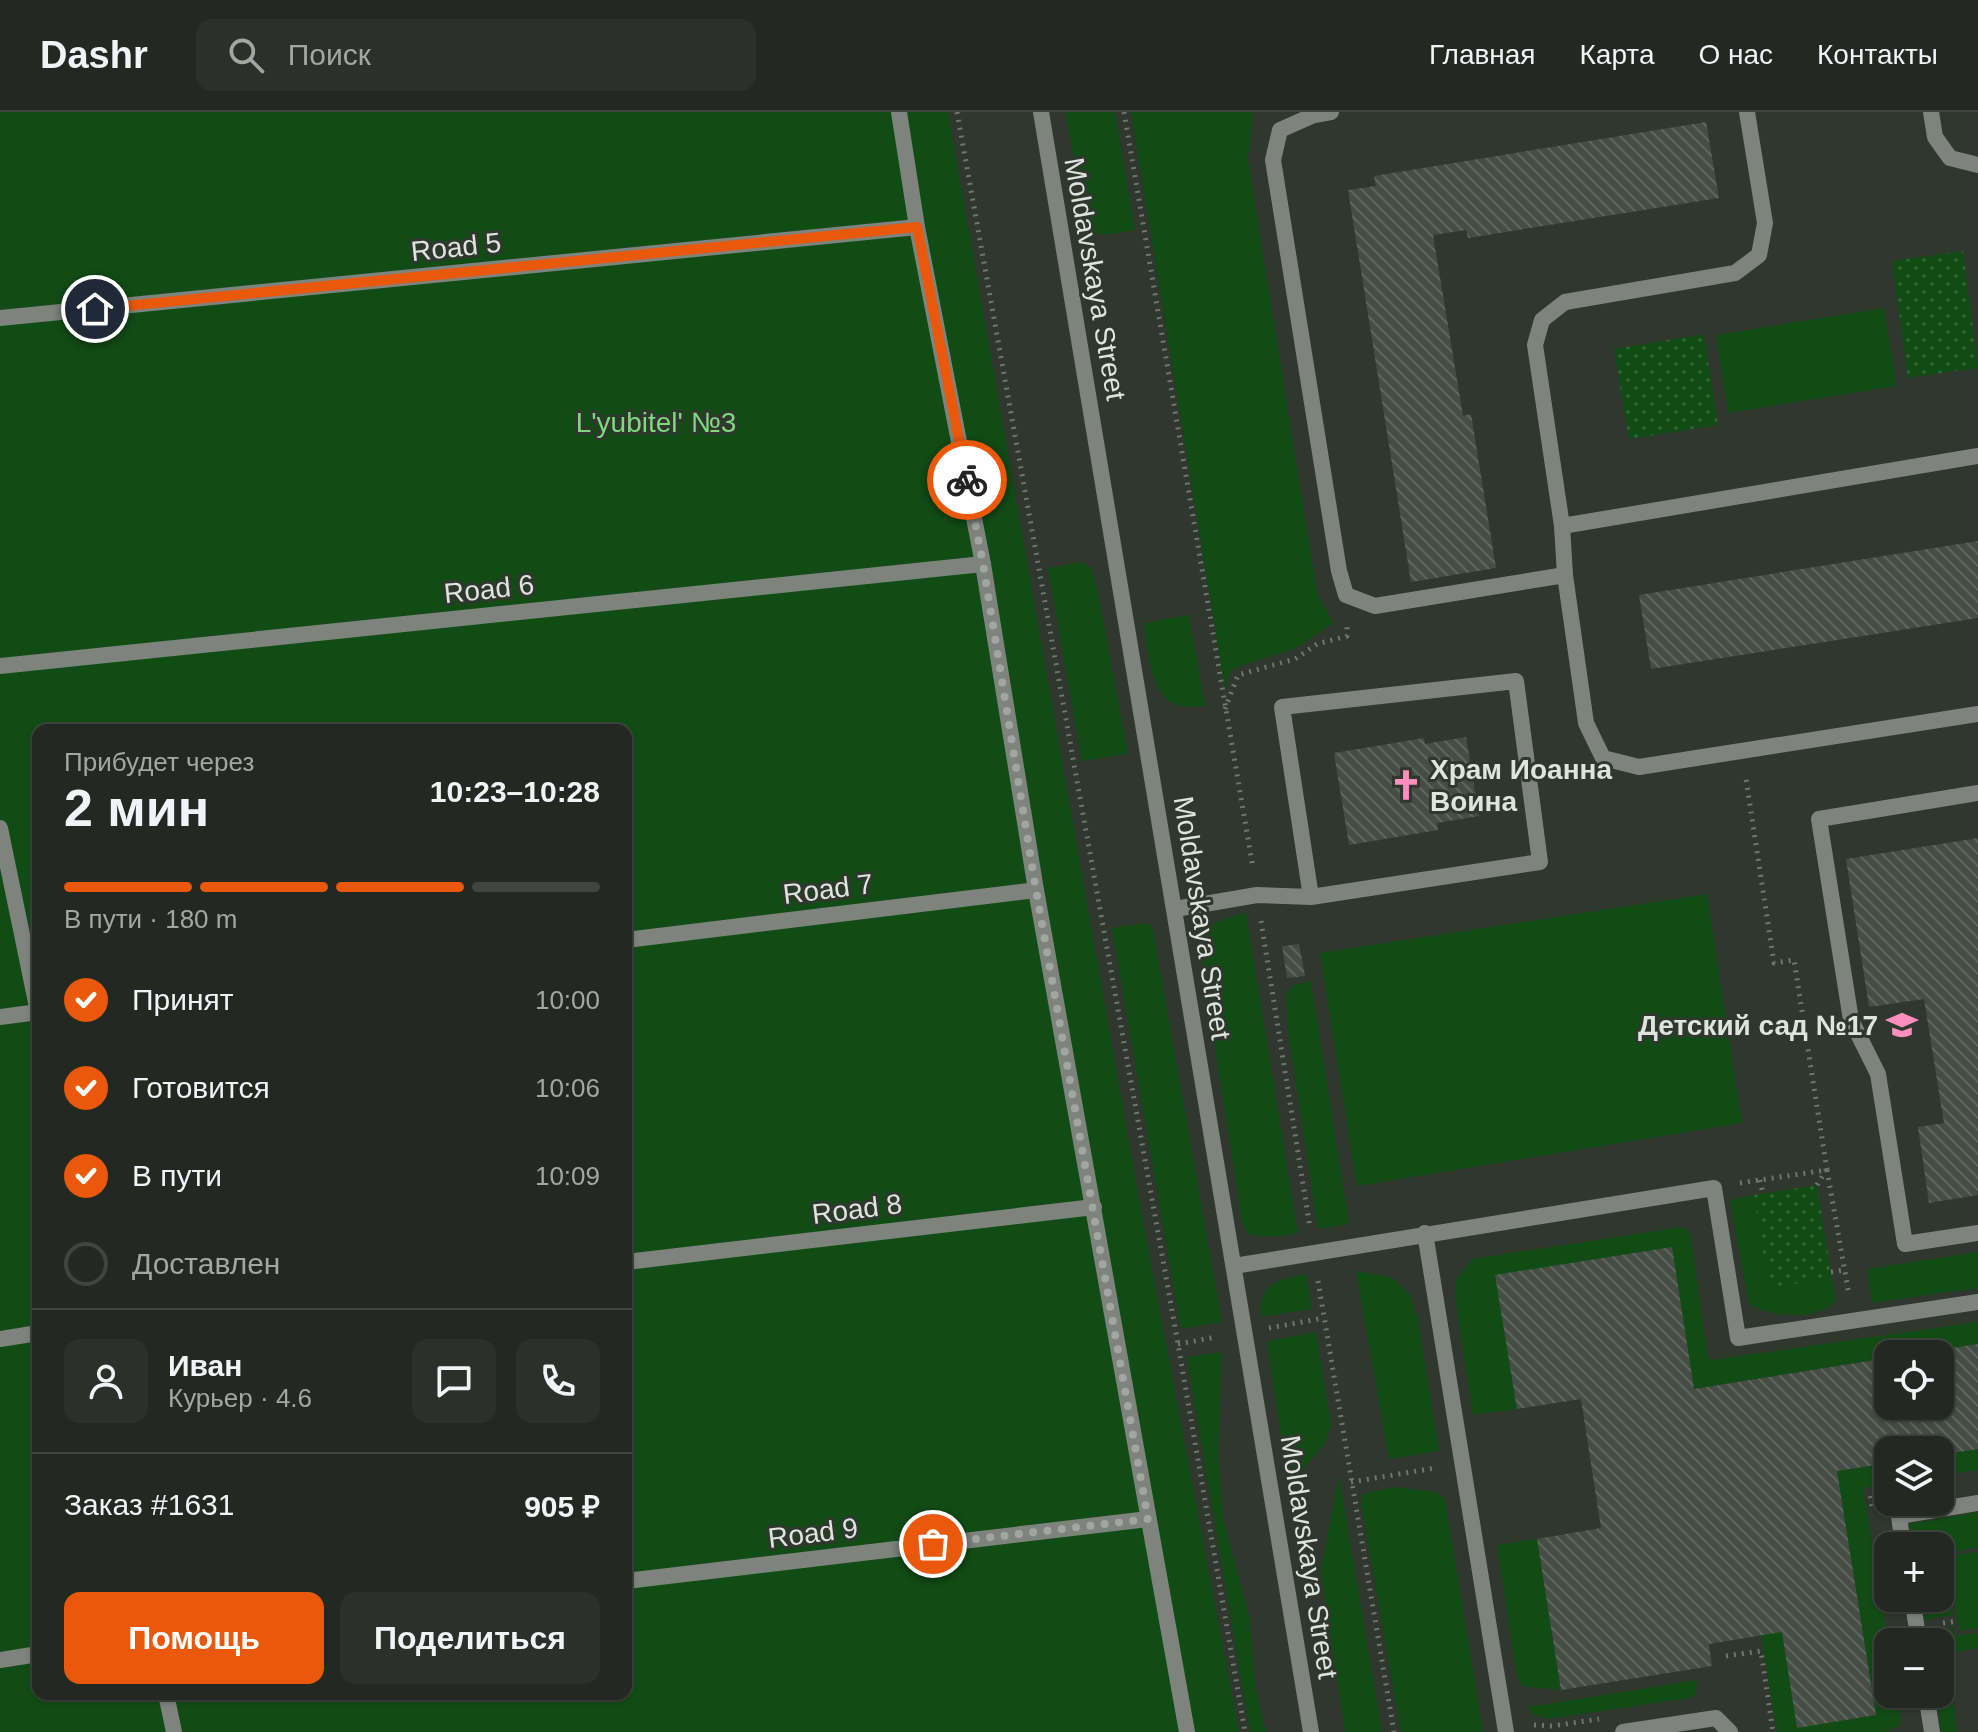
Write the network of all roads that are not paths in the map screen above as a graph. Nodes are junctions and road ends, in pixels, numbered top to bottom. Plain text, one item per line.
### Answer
1 (899, 112) edge
2 (1041, 112) edge
3 (1331, 112) edge
4 (1747, 112) edge
5 (1931, 112) edge
6 (1978, 165) edge
7 (917, 227) junction
8 (0, 318) edge
9 (1978, 456) edge
10 (1562, 526) junction
11 (983, 564) junction
12 (1565, 575) junction
13 (0, 666) edge
14 (1978, 714) edge
15 (1978, 793) edge
16 (0, 828) edge
17 (1036, 890) junction
18 (1311, 897) junction
19 (1175, 909) junction
20 (632, 939) edge
21 (32, 983) edge
22 (32, 1013) edge
23 (0, 1017) edge
24 (1094, 1207) junction
25 (1425, 1233) junction
26 (1978, 1233) edge
27 (632, 1261) edge
28 (1234, 1266) junction
29 (1978, 1302) edge
30 (32, 1334) edge
31 (0, 1339) edge
32 (1978, 1503) edge
33 (1148, 1519) junction
34 (1901, 1532) edge
35 (632, 1580) edge
36 (32, 1655) edge
37 (0, 1660) edge
38 (167, 1700) edge
39 (1928, 1708) edge
40 (174, 1732) edge
41 (1187, 1732) edge
42 (1311, 1732) edge
43 (1506, 1732) edge
44 (1623, 1732) edge
45 (1730, 1732) edge
46 (1932, 1732) edge

1 - 7 street
2 - 19 street, Moldavskaya Street
3 - 12 street
4 - 10 street
5 - 6 street
7 - 8 street, Road 5
7 - 11 street
9 - 10 street
10 - 12 street
11 - 13 street, Road 6
11 - 17 street
12 - 14 street
15 - 26 street
16 - 21 street
17 - 20 street, Road 7
17 - 24 street
18 - 18 street
18 - 19 street
19 - 28 street, Moldavskaya Street
22 - 23 street
24 - 27 street, Road 8
24 - 33 street
25 - 28 street
25 - 29 street
25 - 43 street
28 - 42 street, Moldavskaya Street
30 - 31 street
32 - 34 street
33 - 35 street, Road 9
33 - 41 street
36 - 37 street
38 - 40 street
39 - 46 street
44 - 45 street

